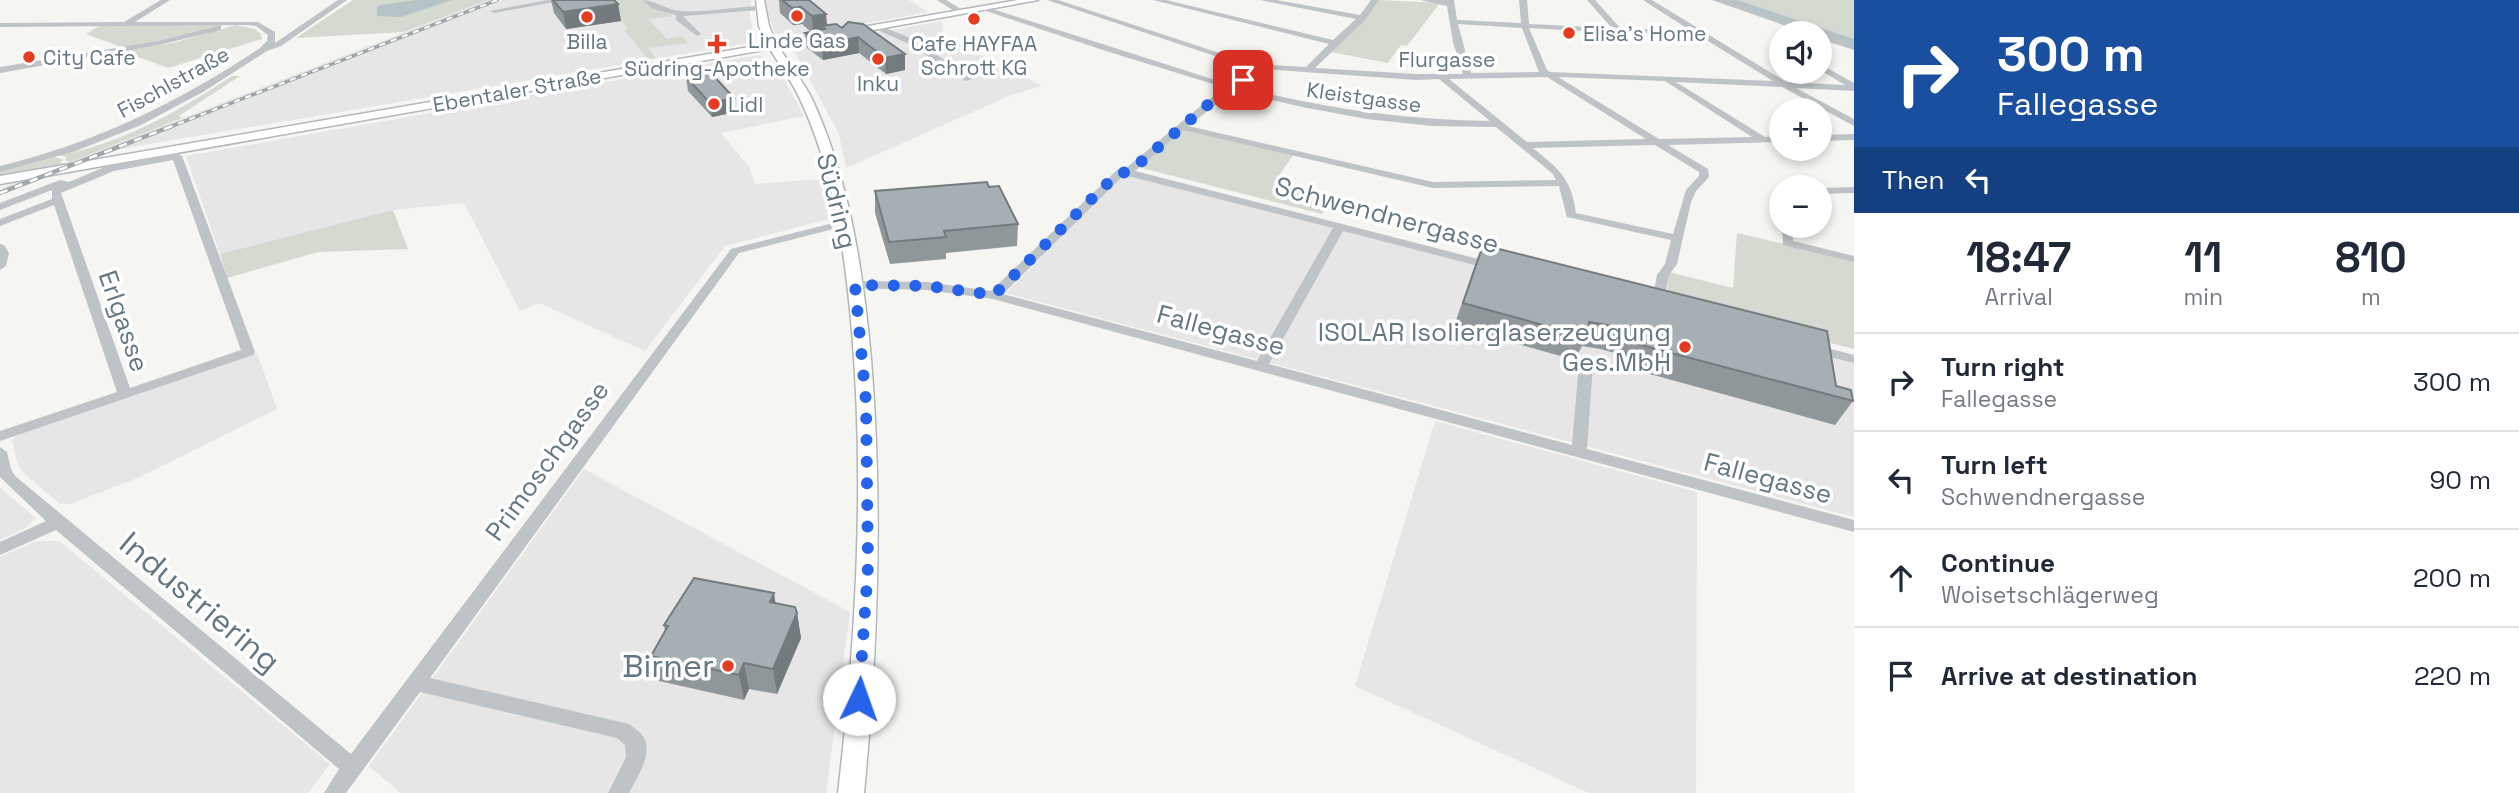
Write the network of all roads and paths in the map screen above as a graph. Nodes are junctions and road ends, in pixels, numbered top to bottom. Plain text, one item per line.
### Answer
1 (166, 0) edge
2 (344, 0) edge
3 (561, 0) edge
4 (646, 0) edge
5 (941, 0) edge
6 (1034, 0) edge
7 (1051, 0) edge
8 (1157, 0) edge
9 (1205, 0) edge
10 (1264, 0) edge
11 (1375, 0) edge
12 (1424, 0) edge
13 (1523, 0) edge
14 (1591, 0) edge
15 (1647, 0) edge
16 (1716, 0) edge
17 (1450, 2) edge
18 (759, 4) edge
19 (986, 8) junction
20 (1189, 8) junction
21 (494, 11) dead end
22 (962, 12) junction
23 (680, 15) junction
24 (1362, 18) junction
25 (313, 20) junction
26 (1778, 21) edge
27 (1454, 22) junction
28 (125, 23) junction
29 (236, 23) junction
30 (0, 25) edge
31 (878, 27) junction
32 (1525, 27) junction
33 (1619, 31) junction
34 (1696, 31) junction
35 (272, 34) junction
36 (697, 34) dead end
37 (1832, 40) edge
38 (1335, 43) junction
39 (774, 44) junction
40 (1854, 48) edge
41 (263, 50) junction
42 (728, 52) junction
43 (783, 59) junction
44 (1259, 67) junction
45 (0, 69) edge
46 (1311, 71) junction
47 (1547, 74) junction
48 (1832, 74) edge
49 (1468, 77) junction
50 (1443, 78) junction
51 (969, 79) dead end
52 (1667, 80) junction
53 (1786, 86) junction
54 (1231, 88) junction
55 (1854, 88) edge
56 (1854, 123) edge
57 (1499, 124) junction
58 (1181, 127) junction
59 (1854, 137) edge
60 (1832, 138) edge
61 (1764, 139) junction
62 (1769, 139) edge
63 (1660, 142) junction
64 (1525, 145) junction
65 (92, 164) junction
66 (0, 169) edge
67 (1129, 172) junction
68 (0, 180) edge
69 (1565, 184) junction
70 (1854, 190) edge
71 (1832, 191) edge
72 (58, 200) junction
73 (0, 207) edge
74 (0, 223) edge
75 (845, 223) junction
76 (1340, 226) junction
77 (1676, 238) junction
78 (1787, 238) edge
79 (0, 247) edge
80 (1854, 259) edge
81 (0, 266) edge
82 (1504, 269) edge
83 (855, 285) junction
84 (994, 295) junction
85 (1643, 305) edge
86 (1656, 308) junction
87 (1669, 312) edge
88 (1804, 346) edge
89 (1854, 359) edge
90 (1586, 363) dead end
91 (1261, 366) junction
92 (125, 394) junction
93 (0, 436) edge
94 (0, 452) edge
95 (1579, 453) junction
96 (58, 522) junction
97 (1854, 526) edge
98 (0, 549) edge
99 (416, 683) junction
100 (353, 768) junction
101 (334, 793) edge
102 (618, 793) edge
103 (851, 793) edge

1 - 28 street
2 - 25 street
3 - 21 street
4 - 23 street
5 - 22 street
6 - 19 main road, Ebentaler Straße
7 - 44 street, Flurgasse
8 - 20 street
9 - 20 street
10 - 24 street
11 - 24 street
12 - 17 street
13 - 32 street
14 - 33 street
15 - 34 street
16 - 26 street
17 - 27 street
18 - 23 street
18 - 39 main road, Südring
19 - 22 main road, Ebentaler Straße
19 - 54 street, Kleistgasse
20 - 38 street
22 - 31 main road, Ebentaler Straße
23 - 36 street
24 - 38 street
25 - 35 street
25 - 41 street
27 - 32 street
27 - 49 street
28 - 29 street, Fischlstraße
28 - 30 street, Fischlstraße
29 - 35 street, Fischlstraße
29 - 45 street, Fischlstraße
31 - 39 main road, Ebentaler Straße
31 - 51 street
32 - 33 street
32 - 47 street
33 - 34 street
34 - 53 street
35 - 41 street, Fischlstraße
37 - 40 street
38 - 46 street
39 - 42 main road, Ebentaler Straße
39 - 43 main road, Südring
41 - 66 street, Fischlstraße
42 - 43 main road
42 - 65 main road, Ebentaler Straße
43 - 75 main road, Südring
44 - 46 street, Flurgasse
44 - 54 street
46 - 50 street, Flurgasse
47 - 49 street, Flurgasse
47 - 52 street, Flurgasse
47 - 63 street
48 - 55 street
49 - 50 street, Flurgasse
50 - 57 street
52 - 53 street, Flurgasse
52 - 61 street
53 - 55 street, Flurgasse
53 - 56 street
54 - 57 street, Kleistgasse
54 - 58 street
57 - 64 street
58 - 67 street
58 - 69 street
59 - 60 street
61 - 62 street
61 - 63 street
63 - 64 street
63 - 77 street
64 - 69 street
65 - 68 main road, Ebentaler Straße
65 - 73 street
67 - 76 street, Schwendnergasse
67 - 84 street
69 - 77 street
70 - 71 street
72 - 74 street
72 - 92 street, Erlgasse
72 - 92 street, Erlgasse
75 - 83 main road, Südring
75 - 99 street, Primoschgasse
76 - 82 street, Schwendnergasse
76 - 91 street
77 - 86 street
78 - 80 street
79 - 81 street
83 - 84 street, Fallegasse
83 - 103 main road, Südring
84 - 91 street, Fallegasse
85 - 86 street
86 - 87 street
88 - 89 street
90 - 95 street
91 - 95 street, Fallegasse
92 - 93 street
94 - 96 street, Industriering
95 - 97 street, Fallegasse
96 - 98 street
96 - 100 street, Industriering
99 - 100 street, Primoschgasse
99 - 102 street
100 - 101 street, Primoschgasse

